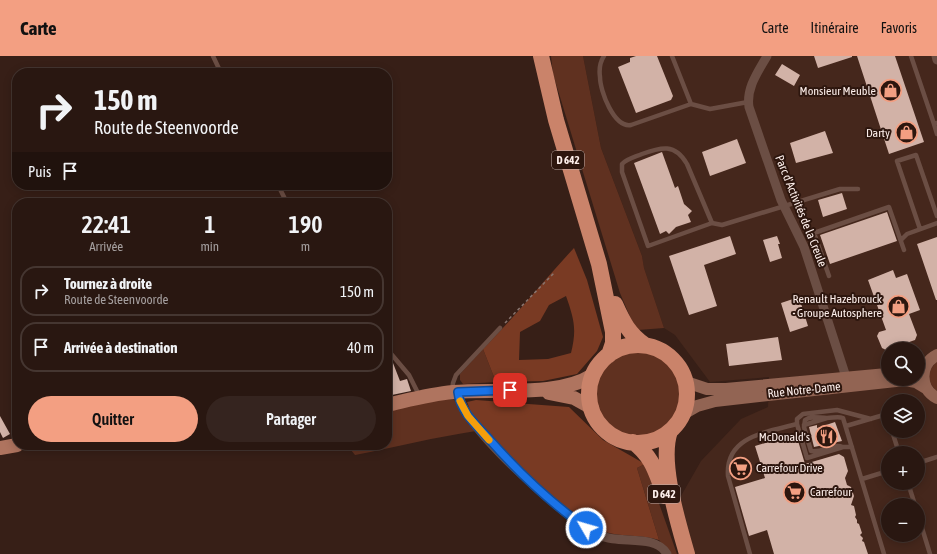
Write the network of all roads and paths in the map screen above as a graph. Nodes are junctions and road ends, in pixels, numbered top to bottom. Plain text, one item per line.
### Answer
1 (213, 56) edge
2 (541, 56) edge
3 (604, 56) edge
4 (672, 56) edge
5 (767, 56) edge
6 (911, 56) edge
7 (936, 56) edge
8 (937, 60) edge
9 (219, 68) edge
10 (748, 102) junction
11 (691, 104) junction
12 (935, 124) edge
13 (937, 134) edge
14 (858, 189) dead end
15 (783, 205) junction
16 (937, 216) edge
17 (712, 223) junction
18 (937, 223) edge
19 (920, 229) junction
20 (901, 240) junction
21 (904, 250) dead end
22 (599, 264) junction
23 (554, 273) dead end
24 (829, 276) dead end
25 (500, 328) joint
26 (645, 345) junction
27 (392, 355) edge
28 (609, 355) junction
29 (937, 355) edge
30 (925, 364) edge
31 (881, 374) edge
32 (594, 375) junction
33 (846, 377) junction
34 (686, 382) junction
35 (925, 384) edge
36 (926, 388) junction
37 (531, 390) junction
38 (455, 392) junction
39 (420, 397) junction
40 (937, 398) edge
41 (392, 404) edge
42 (592, 408) junction
43 (683, 414) junction
44 (881, 416) edge
45 (871, 419) junction
46 (797, 424) junction
47 (846, 426) junction
48 (670, 431) junction
49 (633, 442) junction
50 (12, 446) edge
51 (852, 446) junction
52 (843, 447) junction
53 (0, 448) edge
54 (937, 457) edge
55 (925, 461) edge
56 (881, 473) edge
57 (862, 479) junction
58 (925, 538) edge
59 (687, 553) edge
60 (667, 554) edge
61 (750, 554) edge
62 (884, 554) edge
63 (930, 554) edge

1 - 9 lane
2 - 22 highway, D 642
3 - 11 lane
4 - 11 lane
5 - 10 street
6 - 12 lane
7 - 8 street
10 - 11 lane
10 - 15 street, Parc d'Activités de la Creule
12 - 13 lane
14 - 15 lane
15 - 17 lane
15 - 33 street, Parc d'Activités de la Creule
16 - 19 lane
17 - 17 lane
18 - 19 lane
19 - 20 lane
20 - 21 lane
20 - 24 lane
22 - 26 highway, D 642
22 - 28 highway, D 642
23 - 25 path
25 - 38 lane
26 - 28 highway
26 - 34 highway
27 - 39 lane
28 - 32 highway
29 - 30 main road
31 - 33 main road, Rue Notre-Dame
32 - 37 main road
32 - 42 highway
33 - 34 main road, Rue Notre-Dame
34 - 43 highway
35 - 36 main road
36 - 40 main road, Rue Notre-Dame
36 - 43 main road, Rue Notre-Dame
37 - 38 main road
37 - 42 main road
38 - 39 main road
38 - 60 street
39 - 41 main road
42 - 49 highway
43 - 48 highway
44 - 45 lane
45 - 46 lane
45 - 47 lane
46 - 52 lane
46 - 61 lane
47 - 51 lane
47 - 52 lane
48 - 49 highway
48 - 59 highway, D 642
49 - 59 highway, D 642
50 - 53 main road
51 - 52 lane
51 - 57 lane
54 - 55 lane
56 - 57 lane
57 - 62 lane
58 - 63 lane

